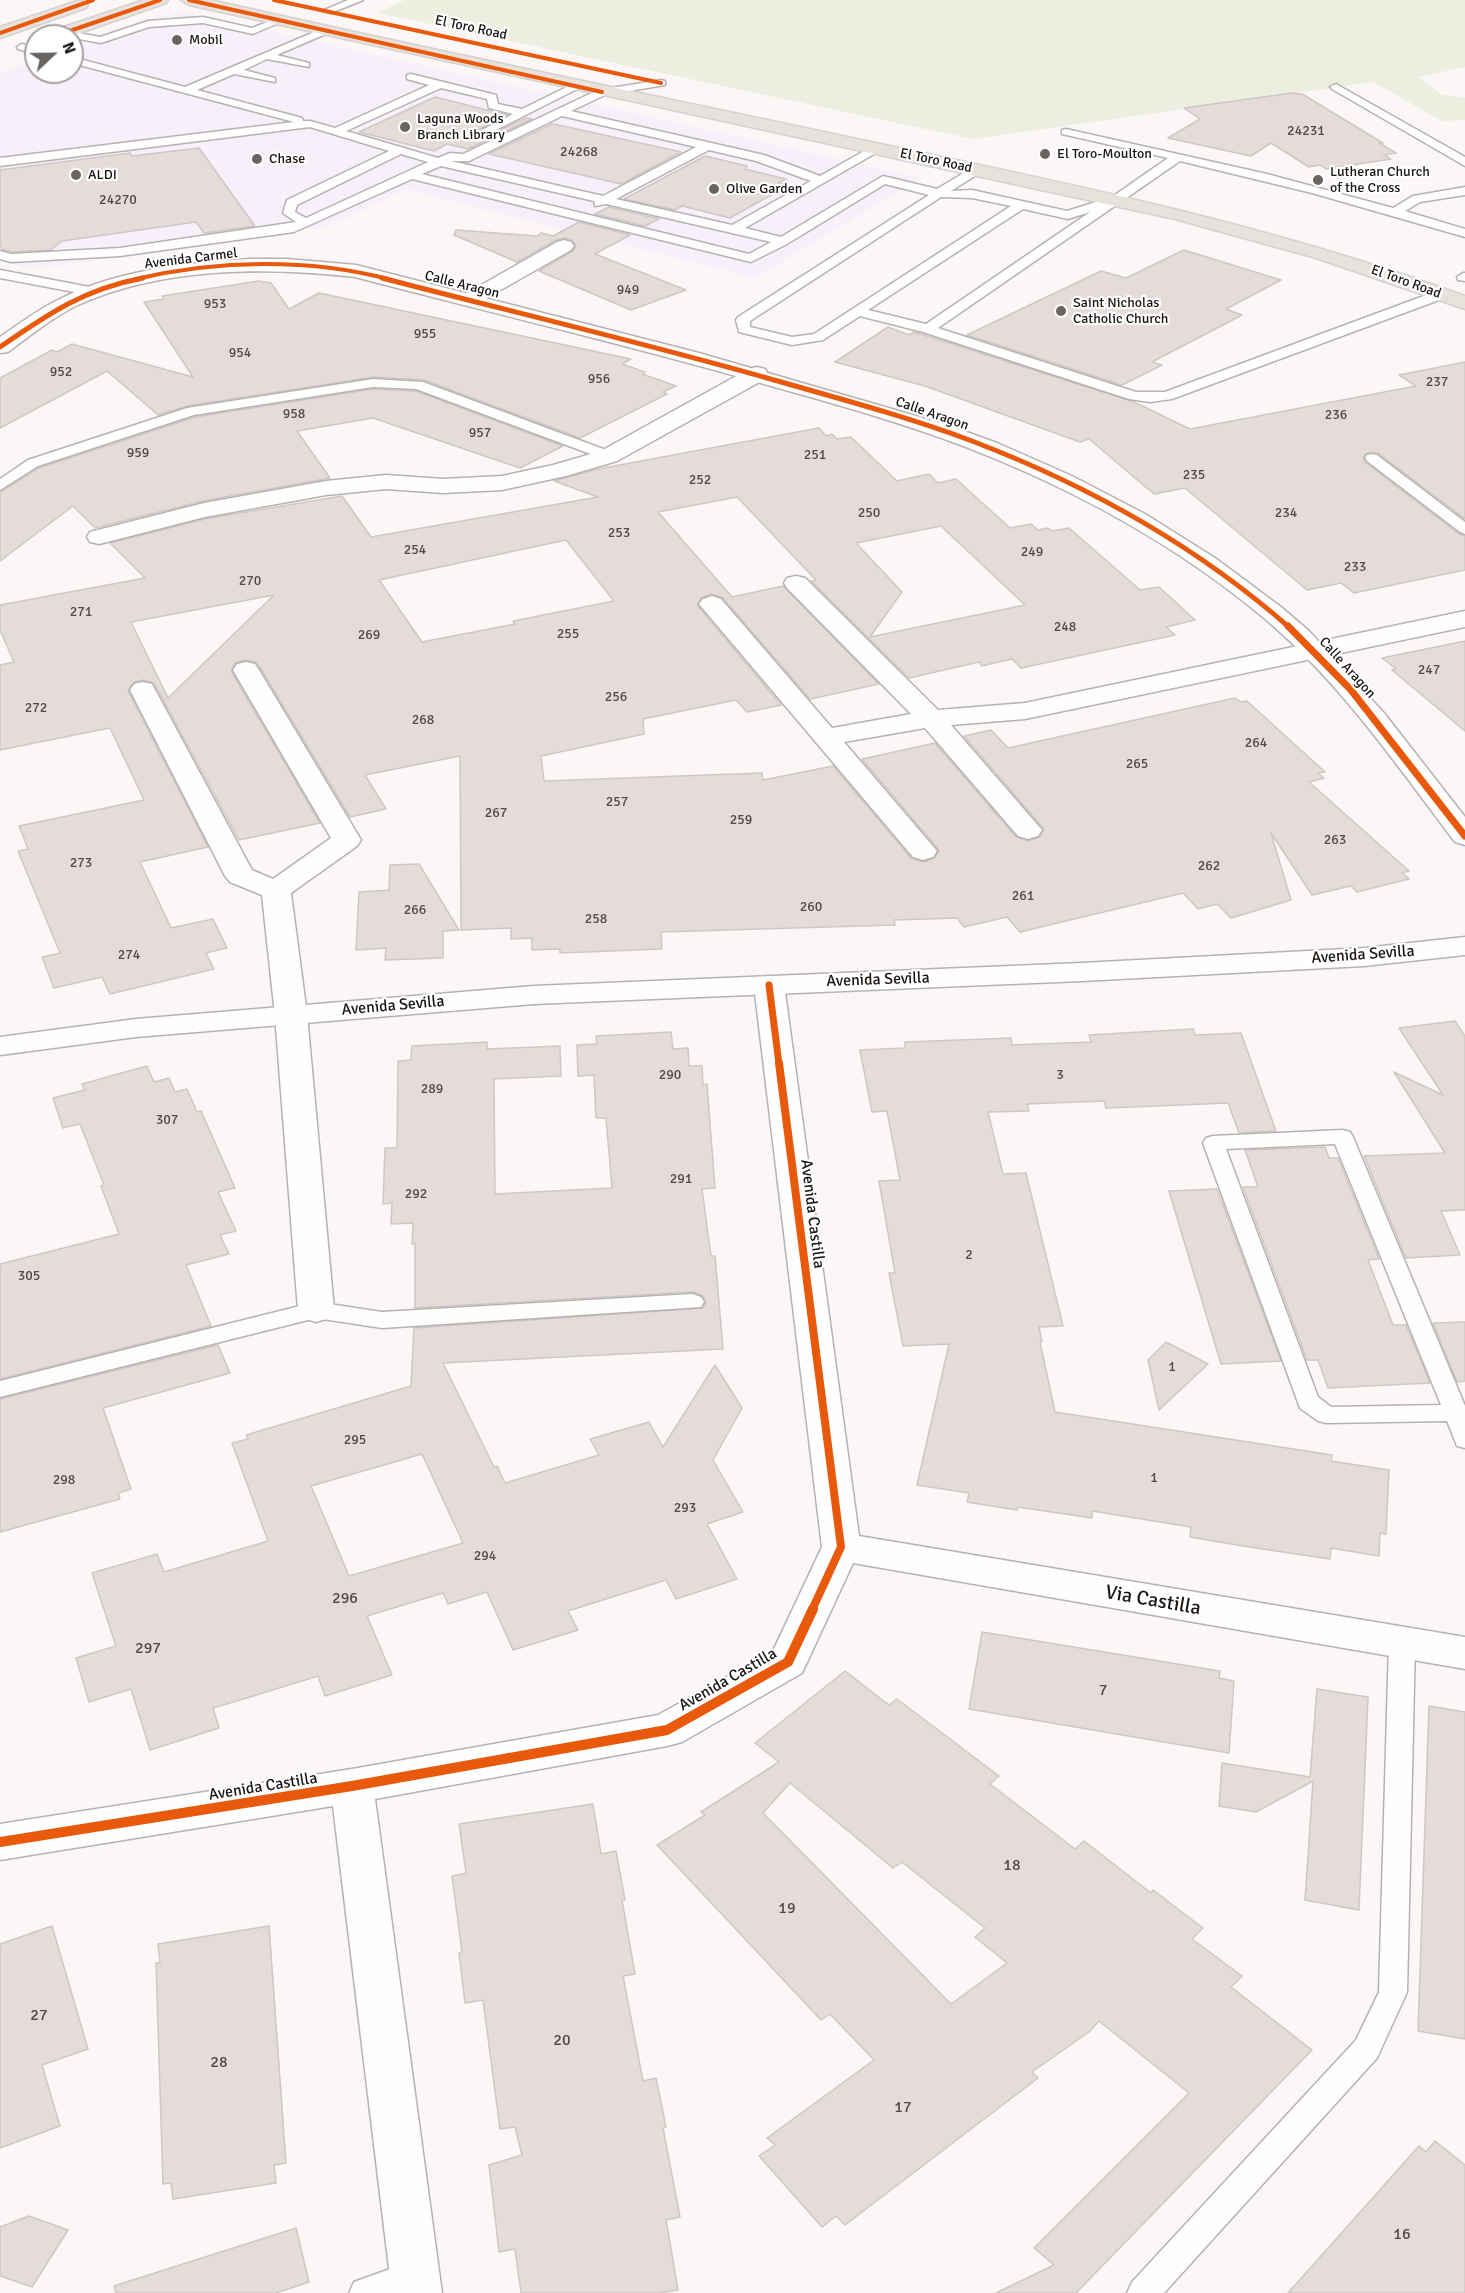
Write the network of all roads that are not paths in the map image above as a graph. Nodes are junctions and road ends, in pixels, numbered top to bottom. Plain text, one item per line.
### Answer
1 (93, 0) edge
2 (160, 0) edge
3 (189, 0) edge
4 (274, 0) edge
5 (358, 0) edge
6 (230, 9) junction
7 (327, 11) junction
8 (114, 16) junction
9 (203, 20) junction
10 (280, 20) junction
11 (148, 24) junction
12 (84, 26) edge
13 (326, 30) junction
14 (0, 33) edge
15 (84, 38) edge
16 (266, 56) junction
17 (84, 63) edge
18 (305, 65) dead end
19 (232, 70) junction
20 (411, 77) dead end
21 (271, 80) dead end
22 (440, 84) junction
23 (667, 84) joint
24 (577, 86) junction
25 (1336, 87) dead end
26 (185, 91) junction
27 (602, 92) junction
28 (560, 112) junction
29 (524, 113) junction
30 (310, 124) junction
31 (337, 132) junction
32 (1066, 132) dead end
33 (475, 137) dead end
34 (879, 139) junction
35 (707, 146) junction
36 (400, 150) junction
37 (448, 155) junction
38 (1178, 157) junction
39 (0, 162) edge
40 (1465, 162) edge
41 (977, 169) junction
42 (410, 175) junction
43 (820, 180) junction
44 (1135, 185) junction
45 (1465, 191) edge
46 (938, 193) junction
47 (1181, 196) dead end
48 (1118, 199) junction
49 (604, 200) junction
50 (1021, 205) junction
51 (1395, 212) junction
52 (574, 216) junction
53 (306, 223) junction
54 (733, 230) junction
55 (1465, 233) edge
56 (783, 241) junction
57 (564, 246) dead end
58 (0, 255) edge
59 (259, 265) joint
60 (0, 274) edge
61 (96, 292) junction
62 (1442, 294) junction
63 (468, 300) junction
64 (1465, 303) edge
65 (860, 312) junction
66 (928, 328) junction
67 (0, 347) edge
68 (757, 374) junction
69 (609, 456) junction
70 (1372, 458) dead end
71 (0, 486) edge
72 (1465, 529) edge
73 (99, 537) dead end
74 (796, 583) dead end
75 (712, 604) dead end
76 (1465, 619) edge
77 (1314, 651) junction
78 (246, 670) dead end
79 (142, 690) dead end
80 (931, 719) junction
81 (826, 737) junction
82 (1028, 830) dead end
83 (1465, 836) edge
84 (923, 851) dead end
85 (276, 890) junction
86 (1465, 946) edge
87 (769, 985) junction
88 (291, 1015) junction
89 (0, 1046) edge
90 (693, 1302) dead end
91 (316, 1310) junction
92 (0, 1389) edge
93 (1456, 1413) junction
94 (1465, 1440) edge
95 (841, 1548) junction
96 (1402, 1643) junction
97 (1465, 1653) edge
98 (352, 1786) junction
99 (0, 1842) edge
100 (416, 2284) edge
101 (364, 2293) edge
102 (1143, 2293) edge

1 - 14 main road
2 - 8 main road
3 - 6 main road, El Toro Road
4 - 7 main road, El Toro Road
5 - 7 lane
6 - 9 lane
6 - 10 main road, El Toro Road
7 - 23 main road, El Toro Road
8 - 11 lane
8 - 12 main road
9 - 10 lane
9 - 11 lane
10 - 13 main road, El Toro Road
11 - 15 lane
13 - 16 lane
13 - 24 main road, El Toro Road
16 - 18 lane
16 - 19 lane
17 - 26 lane
19 - 21 lane
19 - 26 lane
20 - 22 lane
22 - 29 lane
22 - 31 lane
23 - 27 lane
24 - 27 main road, El Toro Road
24 - 29 lane
25 - 40 lane
26 - 30 lane
27 - 28 lane
27 - 34 main road, El Toro Road
28 - 35 lane
28 - 37 lane
29 - 33 lane
30 - 31 lane
30 - 39 lane
31 - 36 lane
32 - 38 lane
34 - 41 main road, El Toro Road
34 - 43 lane
34 - 44 main road, El Toro Road
35 - 43 lane
35 - 49 lane
36 - 37 lane
36 - 53 lane
37 - 42 lane
37 - 49 lane
38 - 44 lane
38 - 51 lane
41 - 46 lane
41 - 48 main road, El Toro Road
42 - 52 lane
42 - 53 lane
43 - 54 lane
44 - 47 main road, El Toro Road
44 - 48 lane
45 - 51 lane
46 - 50 lane
46 - 56 lane
46 - 65 lane
48 - 50 lane
48 - 62 main road, El Toro Road
48 - 66 lane
49 - 52 lane
49 - 54 lane
50 - 65 lane
51 - 55 lane
52 - 56 lane
53 - 58 lane
54 - 56 lane
57 - 63 street, Calle Aragon
59 - 61 street, Avenida Carmel
59 - 63 street, Calle Aragon
60 - 61 lane
61 - 67 street, Avenida Carmel
62 - 64 main road, El Toro Road
62 - 66 lane
63 - 68 street, Calle Aragon
65 - 66 lane
68 - 69 street
68 - 77 street, Calle Aragon
69 - 71 lane
69 - 73 street
70 - 72 lane
74 - 80 street
75 - 81 street
76 - 77 street, Calle Aragon
77 - 80 street, Calle Aragon
77 - 83 street, Calle Aragon
78 - 85 street
79 - 85 street
80 - 81 street, Calle Aragon
80 - 82 street
81 - 84 street
85 - 88 street
86 - 87 street, Avenida Sevilla
87 - 88 street, Avenida Sevilla
87 - 95 street, Avenida Castilla
88 - 89 street, Avenida Sevilla
88 - 91 street
90 - 91 lane
91 - 92 lane
93 - 93 lane
93 - 94 lane
95 - 96 street, Via Castilla
95 - 98 street, Avenida Castilla
96 - 97 street, Via Castilla
96 - 102 lane
98 - 99 street, Avenida Castilla
98 - 100 street
100 - 101 lane

